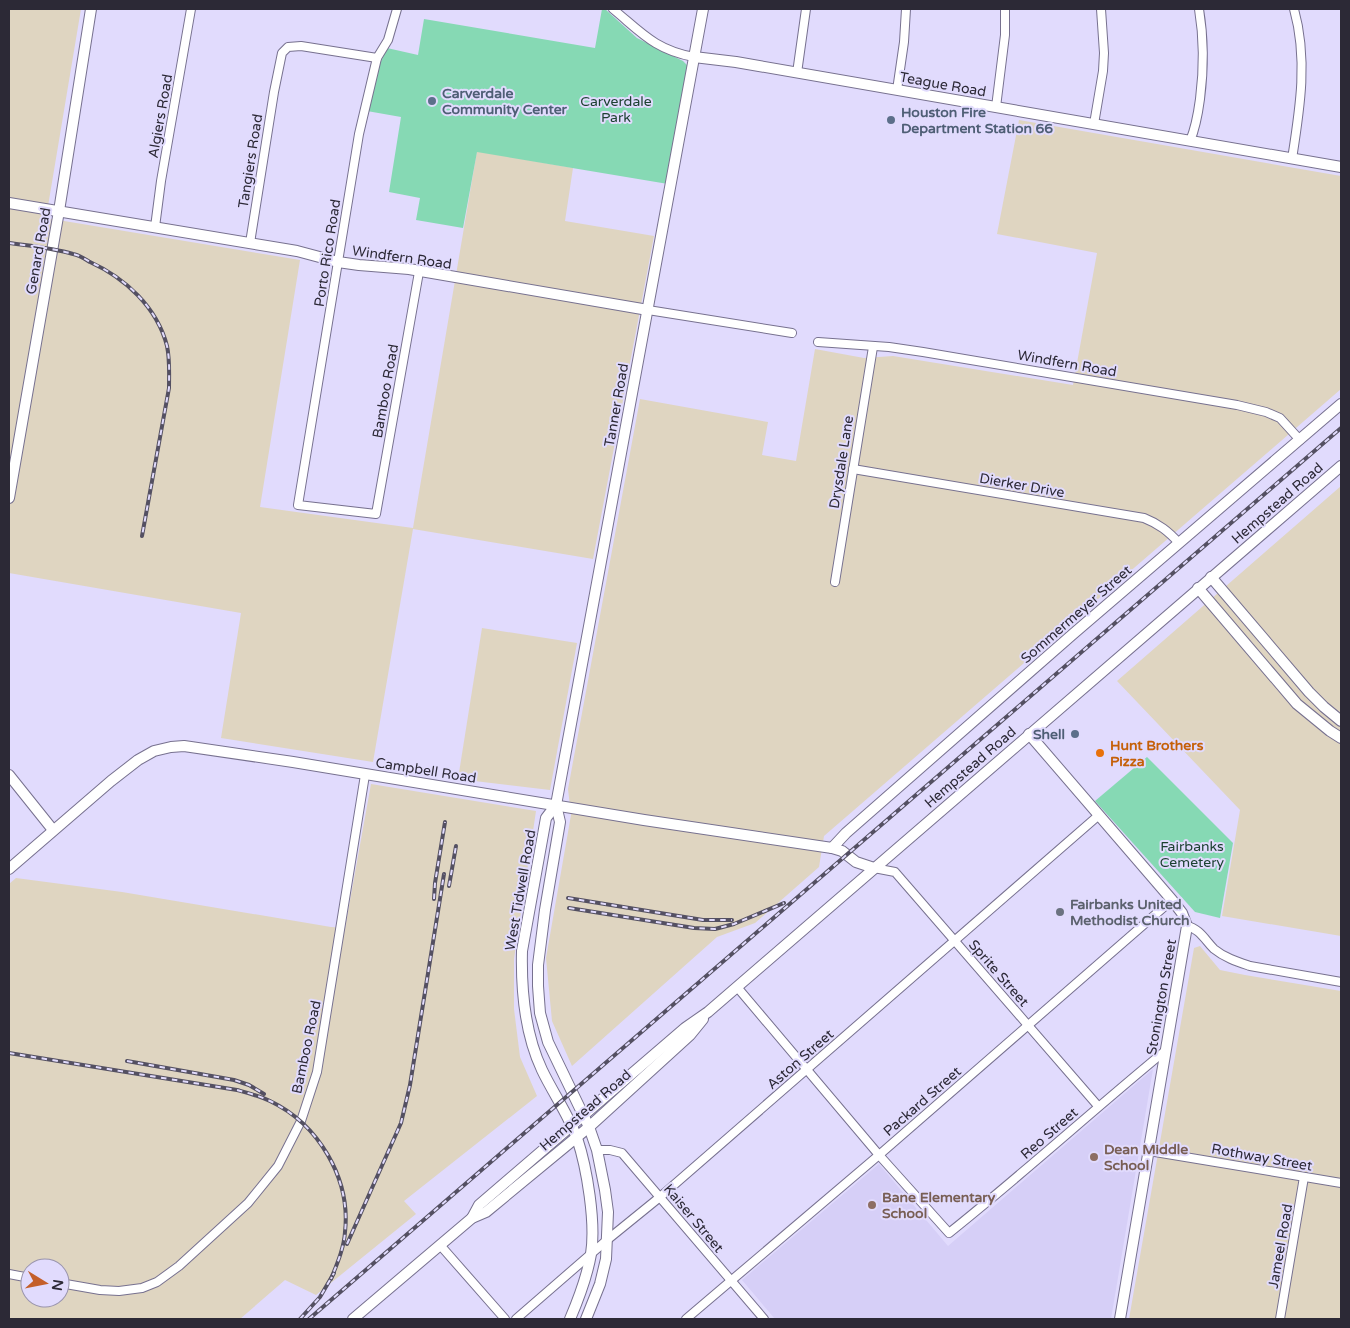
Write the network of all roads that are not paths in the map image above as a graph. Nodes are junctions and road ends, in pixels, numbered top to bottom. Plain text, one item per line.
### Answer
1 (91, 9) edge
2 (191, 9) edge
3 (397, 9) edge
4 (613, 9) edge
5 (703, 9) edge
6 (806, 9) edge
7 (906, 9) edge
8 (1005, 9) edge
9 (1101, 9) edge
10 (1199, 9) edge
11 (1294, 9) edge
12 (694, 57) junction
13 (377, 58) junction
14 (797, 73) junction
15 (897, 90) junction
16 (996, 107) junction
17 (1094, 124) junction
18 (1190, 141) junction
19 (1292, 159) junction
20 (1341, 167) edge
21 (9, 203) edge
22 (59, 211) junction
23 (155, 227) junction
24 (250, 243) junction
25 (338, 262) junction
26 (419, 272) junction
27 (648, 310) junction
28 (792, 333) dead end
29 (818, 342) dead end
30 (873, 347) junction
31 (1341, 404) edge
32 (1300, 440) junction
33 (1341, 466) edge
34 (853, 469) junction
35 (9, 498) edge
36 (376, 514) joint
37 (1180, 543) junction
38 (1211, 577) junction
39 (835, 582) dead end
40 (1198, 588) junction
41 (1298, 680) junction
42 (1287, 692) junction
43 (1341, 721) edge
44 (1029, 734) junction
45 (1341, 738) edge
46 (365, 774) junction
47 (9, 775) edge
48 (556, 805) junction
49 (1099, 815) junction
50 (53, 830) junction
51 (832, 848) junction
52 (874, 868) junction
53 (9, 869) edge
54 (1172, 900) junction
55 (530, 908) junction
56 (545, 910) junction
57 (1187, 926) junction
58 (955, 940) junction
59 (1341, 982) edge
60 (737, 987) junction
61 (1027, 1026) junction
62 (1165, 1052) junction
63 (663, 1054) junction
64 (807, 1070) junction
65 (1098, 1106) junction
66 (584, 1116) junction
67 (571, 1127) junction
68 (589, 1127) junction
69 (576, 1137) junction
70 (597, 1150) junction
71 (1149, 1151) junction
72 (879, 1155) junction
73 (1304, 1177) junction
74 (1341, 1183) edge
75 (507, 1188) junction
76 (660, 1197) junction
77 (607, 1240) junction
78 (440, 1245) junction
79 (591, 1253) junction
80 (731, 1281) junction
81 (70, 1285) edge
82 (353, 1319) edge
83 (505, 1319) edge
84 (516, 1319) edge
85 (570, 1319) edge
86 (586, 1319) edge
87 (686, 1319) edge
88 (764, 1319) edge
89 (1120, 1319) edge
90 (1280, 1319) edge

1 - 22 street, Genard Road
2 - 23 street, Algiers Road
3 - 13 street, Porto Rico Road
4 - 12 street, Teague Road
5 - 12 street, Tanner Road
6 - 14 street
7 - 15 street
8 - 16 street
9 - 17 street
10 - 18 street
11 - 19 street
12 - 14 street, Teague Road
12 - 27 street, Tanner Road
13 - 24 street, Tangiers Road
13 - 25 street, Porto Rico Road
14 - 15 street, Teague Road
15 - 16 street, Teague Road
16 - 17 street, Teague Road
17 - 18 street, Teague Road
18 - 19 street, Teague Road
19 - 20 street, Teague Road
21 - 22 street, Windfern Road
22 - 23 street, Windfern Road
22 - 35 street, Genard Road
23 - 24 street, Windfern Road
24 - 25 street, Windfern Road
25 - 26 street, Windfern Road
25 - 36 street, Porto Rico Road
26 - 27 street, Windfern Road
26 - 36 street, Bamboo Road
27 - 28 street, Windfern Road
27 - 48 street, Tanner Road
29 - 30 street, Windfern Road
30 - 32 street, Windfern Road
30 - 34 street, Drysdale Lane
31 - 32 street, Sommermeyer Street
32 - 37 street, Sommermeyer Street
33 - 38 street, Hempstead Road
34 - 37 street, Dierker Drive
34 - 39 street, Drysdale Lane
37 - 51 street, Sommermeyer Street
38 - 40 street, Hempstead Road
38 - 41 street
40 - 42 street
40 - 44 street, Hempstead Road
41 - 42 street
41 - 43 street
42 - 45 street
44 - 49 street, Stonington Street
44 - 52 street, Hempstead Road
46 - 48 street, Campbell Road
46 - 50 street, Campbell Road
46 - 81 street, Bamboo Road
47 - 50 street
48 - 51 street, Campbell Road
48 - 55 street, West Tidwell Road
48 - 56 street, West Tidwell Road
49 - 54 street, Stonington Street
49 - 58 street, Aston Street
50 - 53 street, Campbell Road
51 - 52 street, Campbell Road
52 - 58 street, Sprite Street
52 - 60 street, Hempstead Road
54 - 57 street, Stonington Street
54 - 61 street, Packard Street
55 - 56 street
55 - 67 street, West Tidwell Road
56 - 66 street, West Tidwell Road
57 - 59 street
57 - 62 street, Stonington Street
58 - 61 street, Sprite Street
58 - 64 street, Aston Street
60 - 63 street, Hempstead Road
60 - 64 street
61 - 65 street, Sprite Street
61 - 72 street, Packard Street
62 - 65 street, Reo Street
62 - 71 street, Stonington Street
63 - 66 street, Hempstead Road
63 - 68 street, Hempstead Road
64 - 72 street
64 - 76 street, Aston Street
65 - 72 street, Reo Street
66 - 67 street, Hempstead Road
66 - 68 street, West Tidwell Road
67 - 69 street, West Tidwell Road
67 - 75 street, Hempstead Road
68 - 69 street, Hempstead Road
68 - 70 street, West Tidwell Road
69 - 75 street, Hempstead Road
69 - 79 street, West Tidwell Road
70 - 76 street, Kaiser Street
70 - 77 street, West Tidwell Road
71 - 73 street, Rothway Street
71 - 89 street, Stonington Street
72 - 80 street, Packard Street
73 - 74 street, Rothway Street
73 - 90 street, Jameel Road
75 - 78 street, Hempstead Road
76 - 77 street, Aston Street
76 - 80 street, Kaiser Street
77 - 79 street, Aston Street
77 - 86 street, West Tidwell Road
78 - 82 street, Hempstead Road
78 - 83 street
79 - 84 street, Aston Street
79 - 85 street, West Tidwell Road
80 - 87 street, Packard Street
80 - 88 street, Kaiser Street

